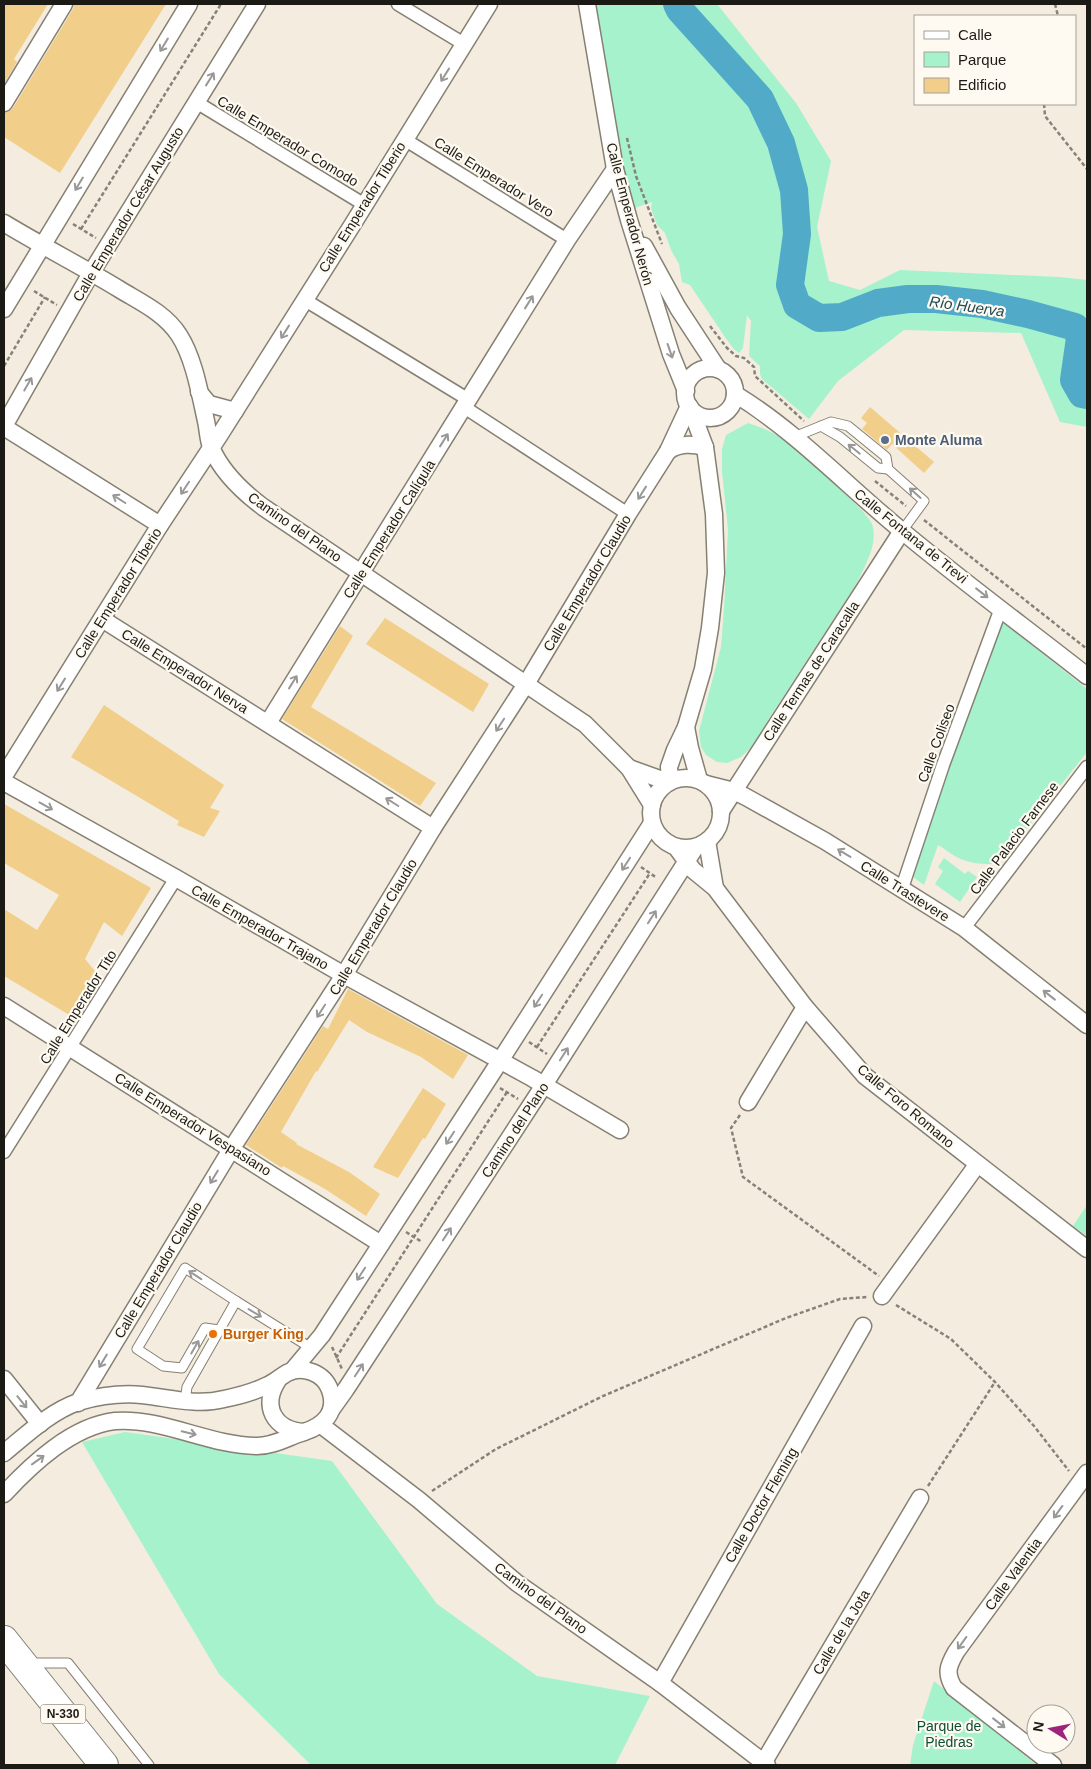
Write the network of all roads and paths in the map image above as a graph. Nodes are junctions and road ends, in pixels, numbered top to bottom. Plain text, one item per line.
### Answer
1 (64, 4) edge
2 (189, 4) edge
3 (221, 4) edge
4 (257, 4) edge
5 (398, 4) edge
6 (489, 4) edge
7 (587, 4) edge
8 (464, 44) junction
9 (196, 102) junction
10 (4, 103) edge
11 (1044, 105) edge
12 (625, 130) dead end
13 (404, 139) junction
14 (614, 169) junction
15 (1087, 169) edge
16 (365, 205) junction
17 (60, 215) junction
18 (629, 220) junction
19 (4, 223) edge
20 (81, 229) junction
21 (567, 240) junction
22 (41, 245) junction
23 (108, 245) junction
24 (663, 246) dead end
25 (91, 273) junction
26 (20, 282) junction
27 (44, 297) junction
28 (305, 300) junction
29 (4, 309) edge
30 (69, 312) junction
31 (709, 325) dead end
32 (4, 366) edge
33 (718, 369) junction
34 (199, 392) junction
35 (735, 394) junction
36 (688, 401) junction
37 (467, 404) junction
38 (235, 411) junction
39 (719, 416) junction
40 (4, 426) edge
41 (817, 428) junction
42 (794, 437) junction
43 (212, 448) junction
44 (705, 448) junction
45 (668, 451) junction
46 (888, 469) junction
47 (870, 476) dead end
48 (915, 513) junction
49 (628, 514) junction
50 (160, 525) junction
51 (902, 531) junction
52 (362, 573) junction
53 (1001, 608) junction
54 (102, 619) junction
55 (1087, 649) edge
56 (1087, 676) edge
57 (526, 684) junction
58 (268, 723) junction
59 (686, 727) junction
60 (1087, 767) edge
61 (629, 768) junction
62 (4, 776) edge
63 (4, 782) edge
64 (669, 782) junction
65 (702, 782) junction
66 (734, 790) junction
67 (652, 806) junction
68 (721, 811) junction
69 (652, 823) junction
70 (433, 828) junction
71 (701, 845) junction
72 (676, 847) junction
73 (629, 859) junction
74 (686, 862) junction
75 (650, 873) junction
76 (176, 878) junction
77 (671, 887) junction
78 (715, 888) junction
79 (902, 888) junction
80 (964, 928) junction
81 (344, 975) junction
82 (4, 1006) edge
83 (805, 1007) junction
84 (1087, 1025) edge
85 (517, 1035) junction
86 (71, 1047) junction
87 (537, 1047) junction
88 (500, 1060) junction
89 (560, 1062) junction
90 (488, 1080) junction
91 (544, 1085) junction
92 (507, 1092) junction
93 (748, 1102) joint
94 (530, 1107) junction
95 (620, 1130) dead end
96 (232, 1148) junction
97 (4, 1152) edge
98 (977, 1165) junction
99 (394, 1224) junction
100 (414, 1237) junction
101 (381, 1244) junction
102 (1087, 1249) edge
103 (436, 1252) junction
104 (886, 1290) junction
105 (236, 1301) junction
106 (863, 1326) dead end
107 (219, 1330) junction
108 (322, 1335) junction
109 (311, 1348) junction
110 (336, 1358) junction
111 (292, 1371) junction
112 (4, 1379) edge
113 (278, 1380) junction
114 (994, 1382) junction
115 (350, 1384) junction
116 (185, 1401) junction
117 (78, 1403) junction
118 (331, 1410) junction
119 (40, 1424) junction
120 (321, 1425) junction
121 (304, 1432) junction
122 (4, 1453) edge
123 (1084, 1482) edge
124 (4, 1494) edge
125 (920, 1498) joint
126 (418, 1500) junction
127 (4, 1640) edge
128 (23, 1663) junction
129 (660, 1683) junction
130 (104, 1765) edge
131 (149, 1765) edge
132 (764, 1765) edge
133 (1053, 1765) edge

1 - 10 street
2 -> 17 street
3 - 20 path
9 -> 4 street, Calle Emperador César Augusto
5 - 8 street
6 - 8 street, Calle Emperador Tiberio
7 - 14 street, Calle Emperador Nerón
8 -> 13 street, Calle Emperador Tiberio
9 - 16 street, Calle Emperador Comodo
9 - 23 street, Calle Emperador César Augusto
11 - 15 path
12 - 24 path
13 - 16 street, Calle Emperador Tiberio
13 - 21 street, Calle Emperador Vero
14 - 18 street, Calle Emperador Nerón
14 - 21 street, Calle Emperador Calígula
16 - 28 street, Calle Emperador Tiberio
17 - 20 path
17 - 22 street
18 - 33 street
18 -> 36 street, Calle Emperador Nerón
19 - 22 street, Camino del Plano
20 - 23 path
37 -> 21 street, Calle Emperador Calígula
22 - 25 street, Camino del Plano
22 - 26 street
23 - 25 street, Calle Emperador César Augusto
25 - 30 street, Calle Emperador César Augusto
25 - 34 street, Camino del Plano
26 - 27 path
26 - 29 street
27 - 30 path
27 - 32 path
28 - 37 street
28 -> 38 street, Calle Emperador Tiberio
40 -> 30 street, Calle Emperador César Augusto
31 - 41 path
33 - 35 street
33 - 36 street
34 - 38 street
34 - 43 street, Camino del Plano
35 - 39 street
35 - 42 street, Calle Fontana de Trevi
36 - 39 street
36 - 44 street, Calle Emperador Nerón
36 - 45 street, Calle Emperador Claudio
37 - 49 street
52 -> 37 street, Calle Emperador Calígula
38 - 43 street, Calle Emperador Tiberio
39 - 44 street
50 -> 40 street
41 - 42 lane
46 -> 41 lane
41 - 46 lane
42 - 51 street, Calle Fontana de Trevi
43 -> 50 street, Calle Emperador Tiberio
43 - 52 street, Camino del Plano
44 - 45 street
44 - 59 street, Calle Emperador Nerón
45 -> 49 street, Calle Emperador Claudio
48 -> 46 lane
47 - 48 path
48 - 51 lane
48 - 55 path
49 - 57 street, Calle Emperador Claudio
50 - 54 street, Calle Emperador Tiberio
51 -> 53 street, Calle Fontana de Trevi
51 - 66 street, Calle Termas de Caracalla
52 - 57 street, Camino del Plano
58 -> 52 street, Calle Emperador Calígula
53 - 56 street, Calle Fontana de Trevi
53 - 79 street, Calle Coliseo
54 - 58 street, Calle Emperador Nerva
54 -> 62 street, Calle Emperador Tiberio
57 - 61 street, Camino del Plano
57 -> 70 street, Calle Emperador Claudio
70 -> 58 street
59 - 64 street, Calle Emperador Nerón
59 - 65 street, Calle Emperador Nerón
60 - 80 street, Calle Palacio Farnese
61 - 64 street, Camino del Plano
61 - 67 street, Camino del Plano
63 -> 76 street, Calle Emperador Trajano
64 - 65 street
64 - 67 street
65 - 66 street, Calle Trastevere
65 - 68 street
66 - 68 street, Calle Termas de Caracalla
79 -> 66 street, Calle Trastevere
67 - 69 street
68 - 71 street
69 - 72 street
69 - 73 street
70 - 81 street, Calle Emperador Claudio
71 - 72 street
71 - 74 street, Camino del Plano
71 - 78 street, Calle Foro Romano
72 - 74 street, Calle Foro Romano
73 - 75 path
73 -> 85 street
74 - 77 street, Camino del Plano
74 - 78 street, Calle Foro Romano
75 - 77 path
75 - 87 path
76 - 81 street, Calle Emperador Trajano
76 - 86 street, Calle Emperador Tito
89 -> 77 street, Camino del Plano
78 - 83 street, Calle Foro Romano
79 - 80 street, Calle Trastevere
84 -> 80 street, Calle Trastevere
81 - 88 street, Calle Emperador Trajano
81 -> 96 street, Calle Emperador Claudio
82 - 86 street, Calle Emperador Vespasiano
83 - 93 street
83 - 98 street, Calle Foro Romano
85 - 87 path
85 - 88 street
86 - 96 street, Calle Emperador Vespasiano
86 - 97 street, Calle Emperador Tito
87 - 89 path
88 - 90 street
88 - 91 street, Calle Emperador Trajano
89 - 91 street, Camino del Plano
90 - 92 path
90 -> 99 street
91 - 94 street, Camino del Plano
91 - 95 street, Calle Emperador Trajano
92 - 94 path
92 - 100 path
93 - 104 path
103 -> 94 street, Camino del Plano
96 - 101 street, Calle Emperador Vespasiano
96 -> 117 street, Calle Emperador Claudio
98 - 102 street, Calle Foro Romano
98 - 104 street
99 - 100 path
99 - 101 street
100 - 103 path
100 - 110 path
101 -> 108 street
115 -> 103 street, Camino del Plano
104 - 114 path
104 - 126 path
105 - 107 lane
105 -> 107 lane
105 -> 109 lane
106 - 129 street, Calle Doctor Fleming
107 - 116 lane
108 - 109 street
108 - 110 path
109 - 111 street
110 - 115 path
111 - 113 street
111 - 118 street
112 -> 119 street
113 - 116 street
113 - 121 street
114 - 123 path
114 - 125 path
115 - 118 street, Camino del Plano
116 - 117 street
117 - 119 street
118 - 120 street
119 - 122 street
120 - 121 street
120 - 126 street, Camino del Plano
124 -> 121 street
123 -> 133 street, Calle Valentia
125 - 132 street, Calle de la Jota
126 - 129 street, Camino del Plano
127 - 128 highway, N-330
128 - 130 highway, N-330
128 - 131 lane
129 - 132 street, Camino del Plano

